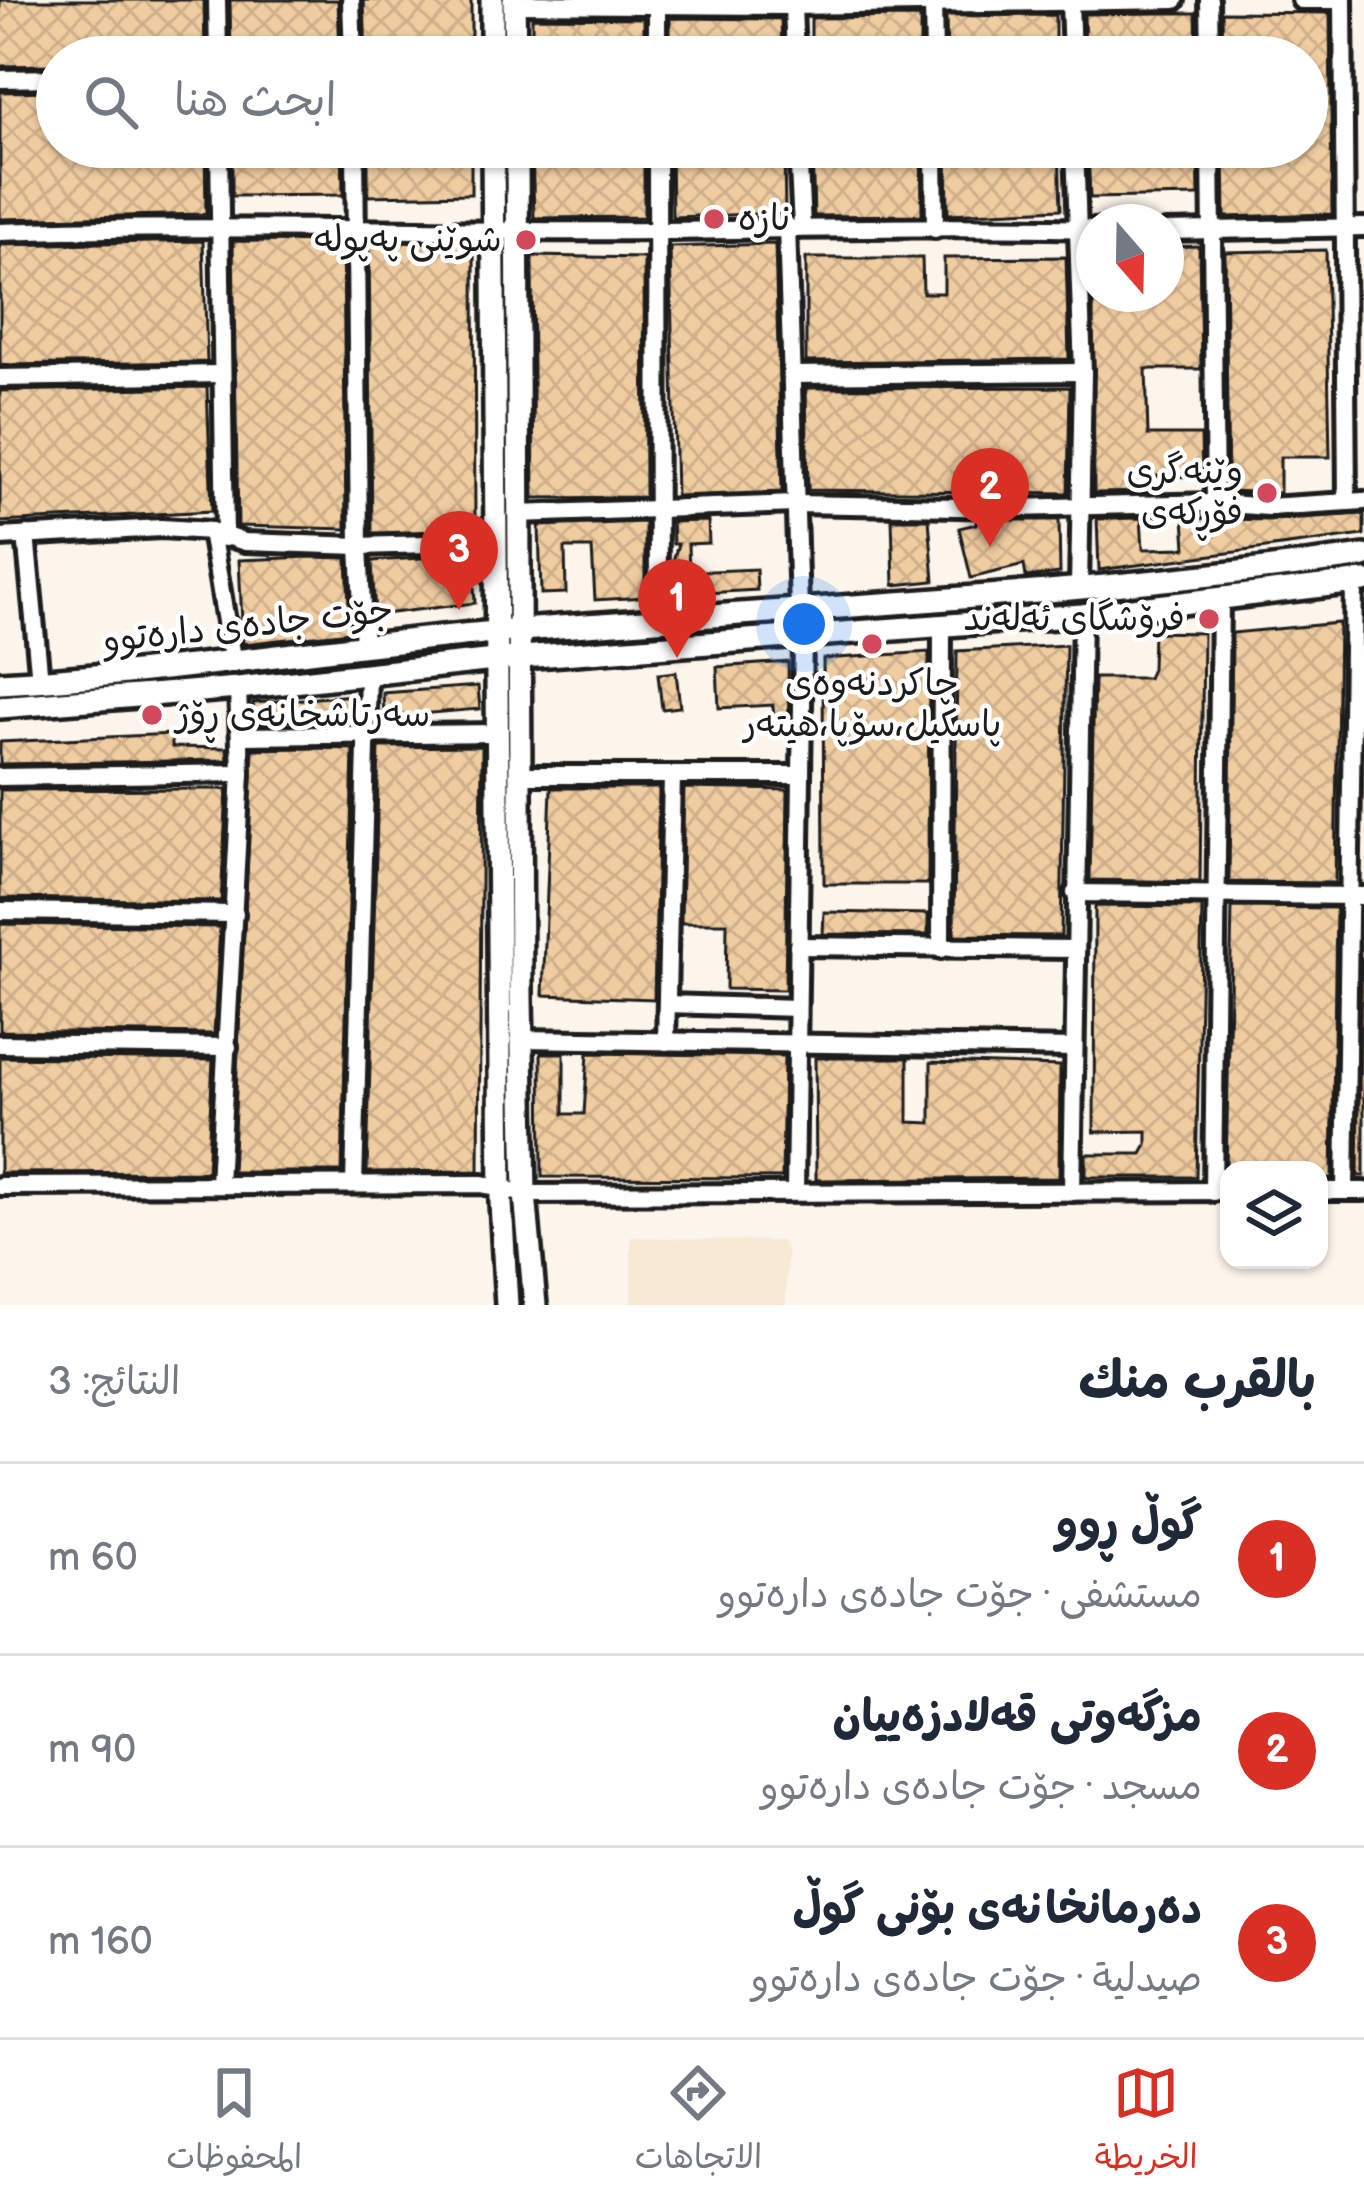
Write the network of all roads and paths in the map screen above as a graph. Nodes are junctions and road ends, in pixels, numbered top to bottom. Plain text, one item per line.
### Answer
1 (217, 0) edge
2 (352, 0) edge
3 (1175, 0) edge
4 (1209, 0) edge
5 (1301, 0) edge
6 (1343, 0) edge
7 (507, 1) edge
8 (941, 2) edge
9 (1070, 2) edge
10 (657, 3) junction
11 (793, 6) junction
12 (218, 36) edge
13 (353, 36) edge
14 (498, 36) edge
15 (512, 36) edge
16 (657, 36) edge
17 (794, 36) edge
18 (937, 36) edge
19 (1071, 36) edge
20 (1210, 36) edge
21 (36, 78) edge
22 (0, 79) edge
23 (219, 168) edge
24 (355, 168) edge
25 (493, 168) edge
26 (517, 168) edge
27 (657, 168) edge
28 (797, 168) edge
29 (934, 168) edge
30 (1078, 168) edge
31 (1211, 168) edge
32 (1083, 204) edge
33 (218, 226) junction
34 (794, 226) junction
35 (1356, 226) edge
36 (356, 227) junction
37 (494, 229) junction
38 (934, 229) junction
39 (1076, 229) edge
40 (518, 230) junction
41 (657, 231) junction
42 (1184, 231) edge
43 (0, 232) edge
44 (1213, 232) junction
45 (1084, 312) edge
46 (1083, 372) junction
47 (221, 374) junction
48 (791, 375) junction
49 (0, 378) edge
50 (1356, 501) edge
51 (1215, 503) junction
52 (795, 504) junction
53 (1082, 507) junction
54 (660, 512) junction
55 (517, 514) junction
56 (218, 534) junction
57 (26, 535) junction
58 (0, 537) edge
59 (496, 542) junction
60 (359, 546) junction
61 (1364, 556) edge
62 (1359, 581) edge
63 (1079, 588) junction
64 (1220, 601) junction
65 (799, 610) junction
66 (1082, 615) junction
67 (658, 621) junction
68 (942, 626) junction
69 (508, 632) junction
70 (803, 638) junction
71 (364, 647) junction
72 (522, 657) junction
73 (497, 659) junction
74 (233, 664) junction
75 (368, 675) junction
76 (40, 681) junction
77 (0, 683) edge
78 (238, 688) junction
79 (0, 707) edge
80 (364, 732) junction
81 (498, 733) junction
82 (240, 736) junction
83 (241, 773) junction
84 (521, 775) junction
85 (801, 775) junction
86 (672, 776) junction
87 (0, 777) edge
88 (1075, 893) junction
89 (1219, 895) junction
90 (1358, 896) edge
91 (0, 910) edge
92 (235, 914) junction
93 (798, 946) junction
94 (941, 949) junction
95 (1074, 949) junction
96 (668, 1004) junction
97 (797, 1008) junction
98 (523, 1039) junction
99 (666, 1042) junction
100 (797, 1042) junction
101 (0, 1044) edge
102 (228, 1047) junction
103 (1074, 1048) junction
104 (1221, 1161) edge
105 (220, 1184) junction
106 (354, 1184) junction
107 (0, 1186) edge
108 (501, 1186) junction
109 (795, 1191) junction
110 (1220, 1191) edge
111 (1355, 1191) edge
112 (1072, 1192) junction
113 (525, 1194) junction
114 (507, 1305) edge
115 (535, 1305) edge

1 - 12 street
2 - 13 street
3 - 9 street
4 - 20 street
5 - 6 street
6 - 35 street
7 - 10 street
7 - 14 main road
7 - 15 main road
8 - 9 street
8 - 11 street
8 - 18 street
9 - 19 street
10 - 11 street
10 - 16 street
11 - 17 street
21 - 22 street
23 - 33 street
24 - 36 street
25 - 37 main road
26 - 40 main road
27 - 41 street
28 - 34 street
29 - 38 street
30 - 32 street
31 - 44 street
33 - 36 street
33 - 43 street
33 - 47 street
34 - 38 street
34 - 41 street
34 - 48 street
35 - 44 street
35 - 50 street
36 - 37 street
36 - 60 street
37 - 40 street
37 - 59 main road
38 - 39 street
40 - 41 street
40 - 55 main road
41 - 54 street
42 - 44 street
44 - 51 street
45 - 46 street
46 - 48 street
46 - 53 street
47 - 49 street
47 - 56 street
48 - 52 street
50 - 51 street
51 - 53 street
52 - 53 street
52 - 54 street
52 - 65 street
53 - 63 street
54 - 55 street
54 - 67 street
55 - 69 main road
56 - 57 street
56 - 60 street
56 - 74 street
57 - 58 street
57 - 76 street
59 - 60 street
59 - 69 main road
60 - 71 street
61 - 63 main road, جۆت جادەی دارەتوو
62 - 64 main road, جۆت جادەی دارەتوو
62 - 90 street
63 - 65 main road, جۆت جادەی دارەتوو
64 - 66 main road, جۆت جادەی دارەتوو
64 - 89 street
65 - 67 main road, جۆت جادەی دارەتوو
66 - 68 main road, جۆت جادەی دارەتوو
66 - 88 street
67 - 69 main road, جۆت جادەی دارەتوو
68 - 70 main road, جۆت جادەی دارەتوو
68 - 94 street
69 - 71 main road, جۆت جادەی دارەتوو
69 - 72 main road
69 - 73 main road
70 - 72 main road, جۆت جادەی دارەتوو
70 - 85 street
71 - 74 main road, جۆت جادەی دارەتوو
72 - 73 main road, جۆت جادەی دارەتوو
72 - 84 main road
73 - 75 main road, جۆت جادەی دارەتوو
73 - 81 main road
74 - 76 main road, جۆت جادەی دارەتوو
75 - 78 main road, جۆت جادەی دارەتوو
75 - 80 street
76 - 77 main road, جۆت جادەی دارەتوو
78 - 79 main road, جۆت جادەی دارەتوو
78 - 82 street
80 - 81 street
80 - 82 street
80 - 106 street
81 - 108 main road
82 - 83 street
83 - 87 street
83 - 92 street
84 - 86 street
84 - 98 main road
85 - 86 street
85 - 93 street
86 - 96 street
88 - 89 street
88 - 95 street
89 - 90 street
89 - 104 street
90 - 111 street
91 - 92 street
92 - 102 street
93 - 94 street
93 - 97 street
94 - 95 street
95 - 103 street
96 - 97 street
96 - 99 street
97 - 100 street
98 - 99 street
98 - 113 main road
99 - 100 street
100 - 103 street
100 - 109 street
101 - 102 street
102 - 105 street
103 - 112 street
105 - 106 street
105 - 107 street
106 - 108 street
108 - 113 street
108 - 114 main road
109 - 112 street
109 - 113 street
110 - 112 street
113 - 115 main road

